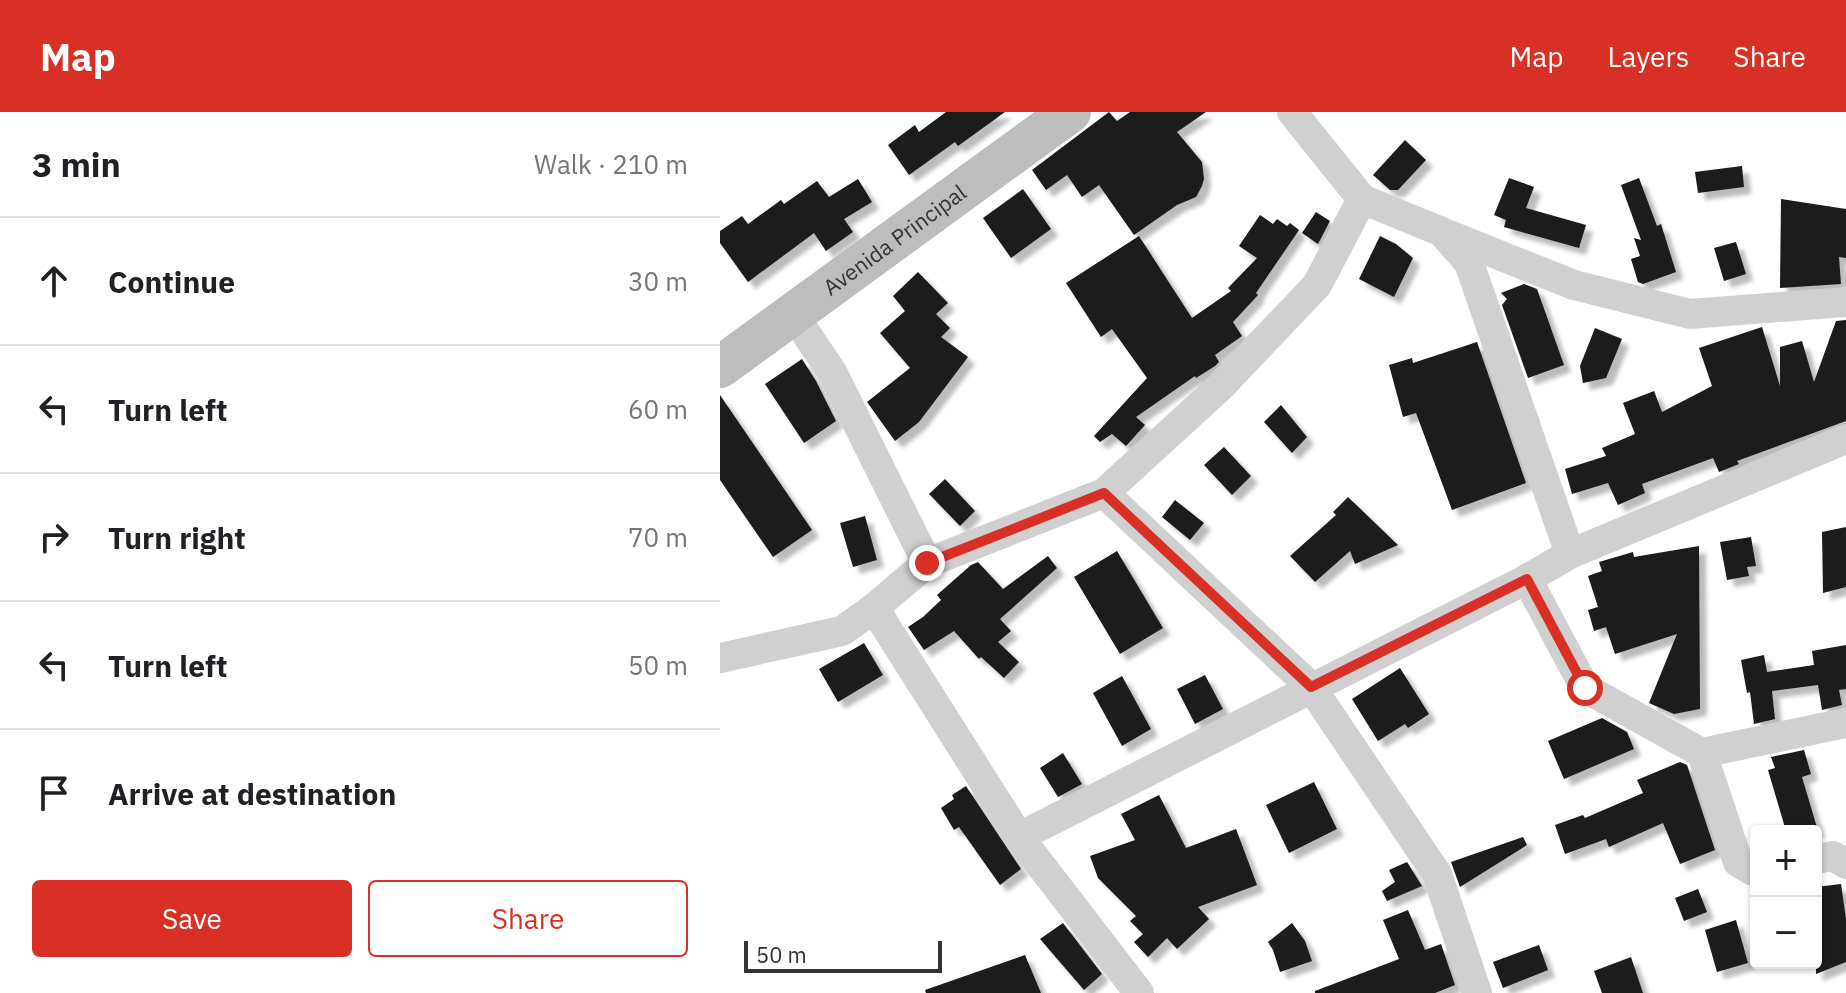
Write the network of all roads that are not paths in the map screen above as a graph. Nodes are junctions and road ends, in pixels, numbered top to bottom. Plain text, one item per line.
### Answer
1 (1070, 112) edge
2 (1292, 112) edge
3 (1362, 199) junction
4 (1442, 232) junction
5 (1846, 302) edge
6 (793, 314) junction
7 (720, 367) edge
8 (1846, 439) edge
9 (1104, 493) junction
10 (1570, 554) junction
11 (927, 563) junction
12 (1527, 579) junction
13 (874, 608) junction
14 (720, 658) edge
15 (1311, 687) junction
16 (1846, 723) edge
17 (1702, 753) junction
18 (1019, 837) junction
19 (1822, 858) edge
20 (1846, 864) edge
21 (1750, 869) edge
22 (1139, 993) edge
23 (1477, 993) edge

1 - 6 main road, Avenida Principal
2 - 3 street
3 - 4 street
3 - 9 street
4 - 5 street
4 - 10 street
6 - 7 main road, Avenida Principal
6 - 11 street
8 - 10 street
9 - 11 street
9 - 15 street
10 - 12 street
11 - 13 street
12 - 15 street
12 - 17 street
13 - 14 street
13 - 18 street
15 - 18 street
15 - 23 street
16 - 17 street
17 - 21 street
18 - 22 street
19 - 20 street

